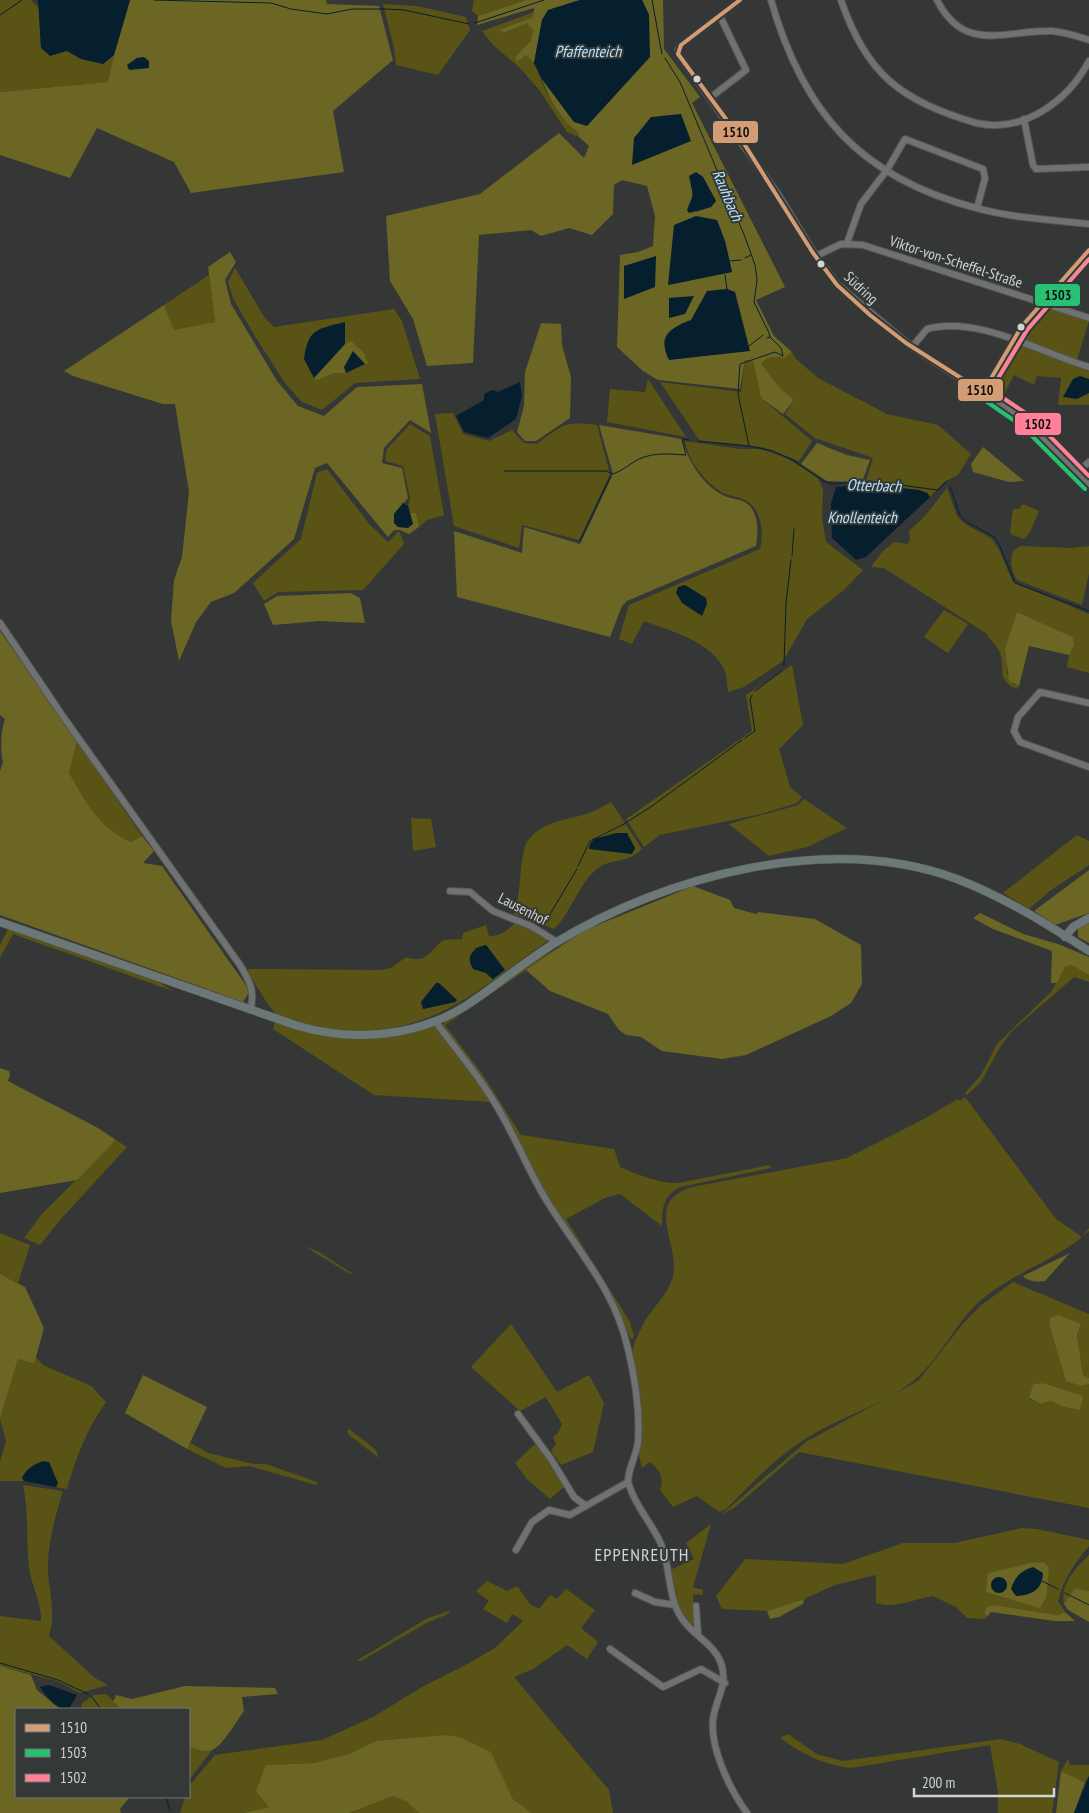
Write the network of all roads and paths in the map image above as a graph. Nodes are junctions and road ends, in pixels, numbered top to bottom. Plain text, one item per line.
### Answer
1 (740, 0) edge
2 (771, 0) edge
3 (841, 0) edge
4 (937, 0) edge
5 (720, 16) junction
6 (1089, 40) edge
7 (1089, 61) edge
8 (710, 98) junction
9 (1024, 119) junction
10 (1089, 167) edge
11 (887, 170) junction
12 (977, 208) junction
13 (1089, 224) edge
14 (847, 243) junction
15 (1089, 250) edge
16 (816, 256) junction
17 (1043, 303) junction
18 (1089, 318) edge
19 (1014, 339) junction
20 (912, 346) junction
21 (1089, 367) edge
22 (983, 392) junction
23 (1089, 462) edge
24 (1077, 473) junction
25 (1089, 484) edge
26 (0, 623) edge
27 (1089, 703) edge
28 (1089, 767) edge
29 (450, 891) dead end
30 (1089, 918) edge
31 (0, 922) edge
32 (1065, 937) junction
33 (557, 942) junction
34 (1089, 951) edge
35 (250, 1010) junction
36 (434, 1021) junction
37 (518, 1414) dead end
38 (628, 1482) junction
39 (586, 1506) junction
40 (516, 1550) dead end
41 (635, 1593) dead end
42 (675, 1605) junction
43 (696, 1606) dead end
44 (698, 1635) junction
45 (610, 1649) dead end
46 (725, 1683) junction
47 (747, 1813) edge

1 - 5 street
2 - 11 street
3 - 9 street
4 - 6 street
5 - 8 street
5 - 8 street, Südring
7 - 9 street
8 - 16 street, Südring
9 - 10 street
11 - 12 street
11 - 12 street
11 - 14 street
12 - 13 street
14 - 16 street, Viktor-von-Scheffel-Straße
14 - 17 street, Viktor-von-Scheffel-Straße
15 - 17 street
16 - 20 street, Südring
17 - 18 street, Viktor-von-Scheffel-Straße
17 - 19 street
19 - 20 street
19 - 21 street
19 - 22 street
20 - 22 street, Südring
22 - 24 street, Südring
23 - 24 street
24 - 25 street, Südring
26 - 35 street
27 - 28 street
29 - 33 street, Lausenhof
30 - 32 main road
31 - 35 main road
32 - 33 main road
32 - 34 main road
33 - 36 main road
35 - 36 main road
36 - 38 street
37 - 39 street
38 - 39 street
38 - 42 street
39 - 40 street
41 - 42 street
42 - 44 street
43 - 44 street
44 - 46 street
45 - 46 street
46 - 47 street

